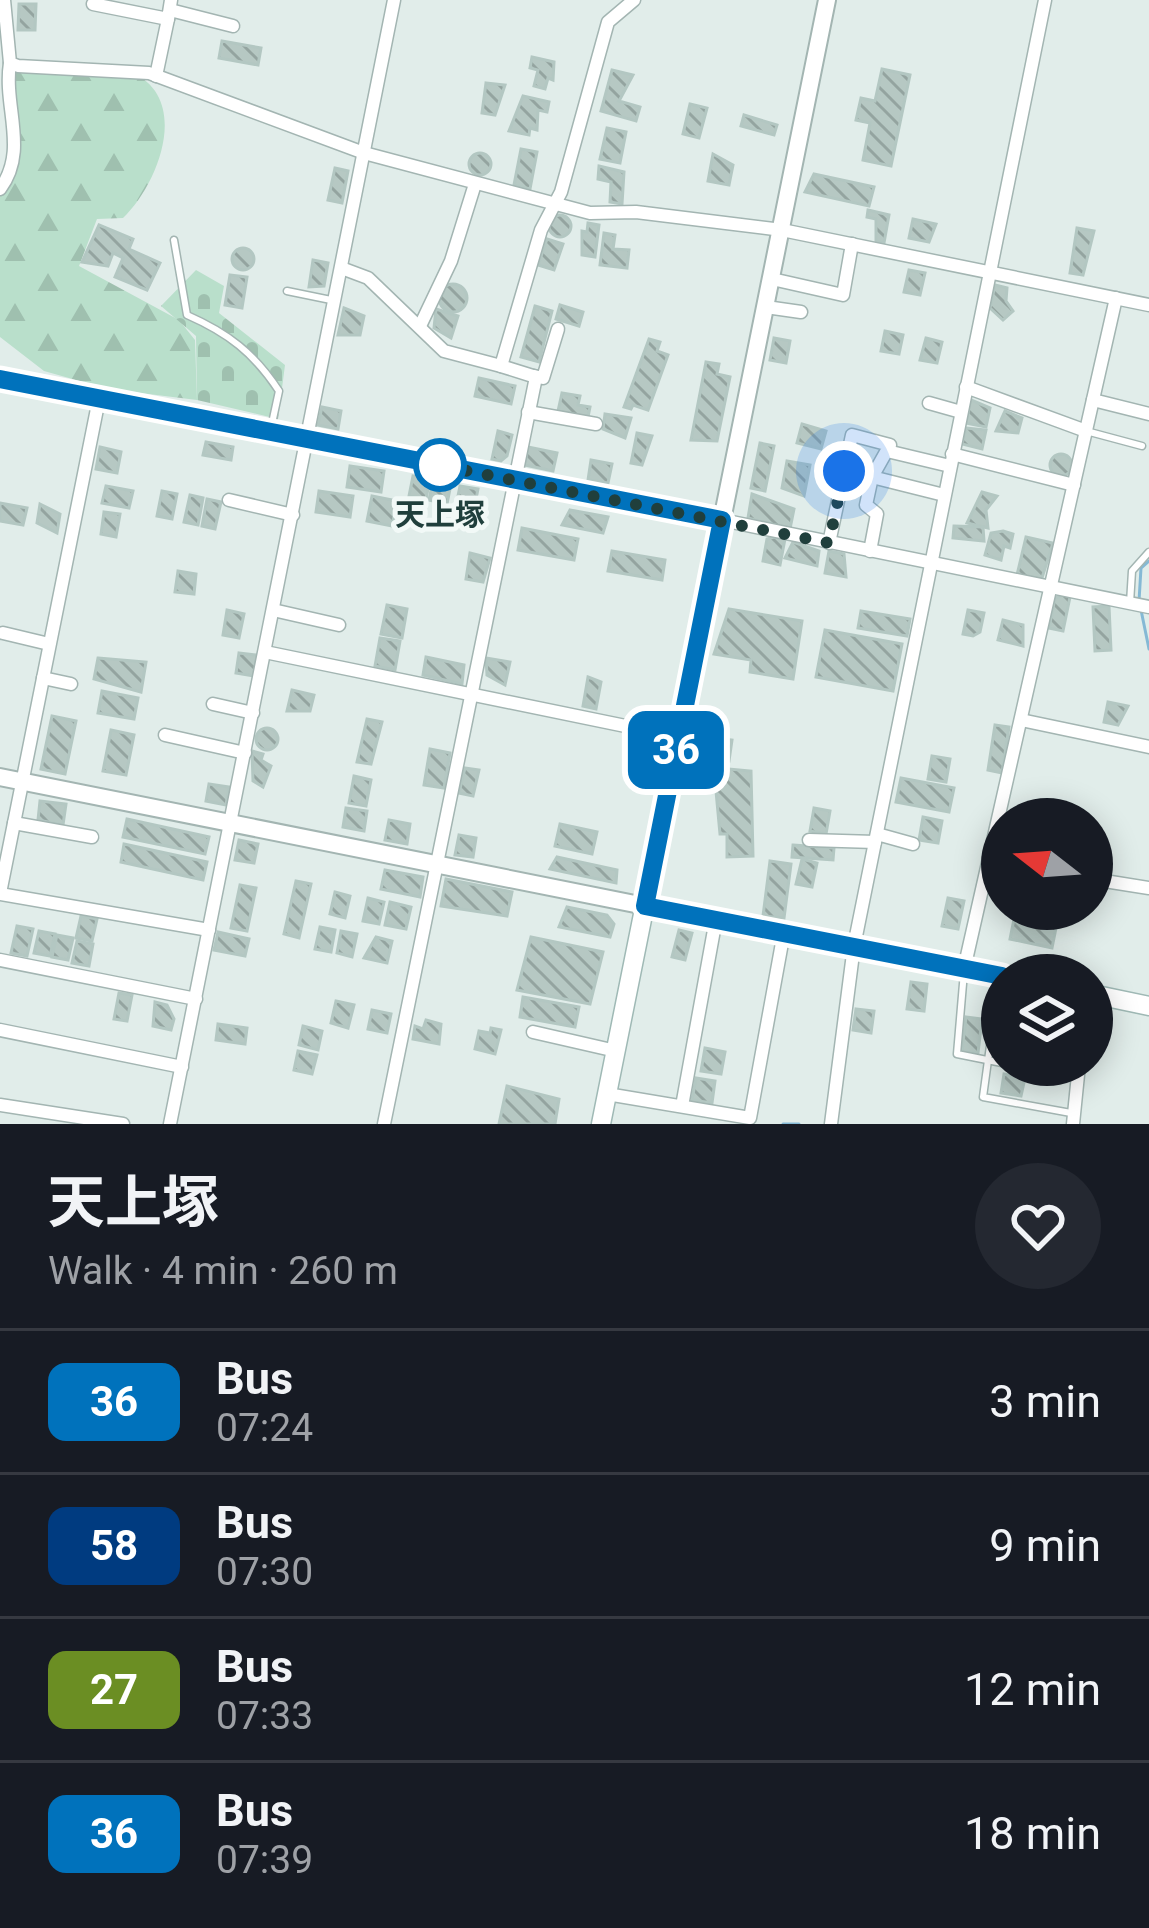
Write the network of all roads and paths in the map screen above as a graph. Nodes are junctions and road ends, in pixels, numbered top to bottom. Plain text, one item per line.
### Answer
1 (4, 0) edge
2 (394, 0) edge
3 (827, 0) edge
4 (1045, 0) edge
5 (628, 1) edge
6 (93, 4) dead end
7 (170, 10) edge
8 (232, 26) dead end
9 (6, 71) edge
10 (156, 76) junction
11 (7, 140) edge
12 (364, 153) junction
13 (475, 184) junction
14 (0, 189) edge
15 (554, 202) junction
16 (782, 230) junction
17 (174, 240) dead end
18 (852, 244) junction
19 (344, 268) junction
20 (988, 273) junction
21 (772, 279) junction
22 (287, 291) dead end
23 (1116, 298) junction
24 (337, 302) junction
25 (1149, 305) edge
26 (766, 307) junction
27 (801, 312) dead end
28 (420, 326) junction
29 (558, 329) dead end
30 (502, 366) junction
31 (532, 376) junction
32 (0, 379) edge
33 (966, 387) junction
34 (99, 399) junction
35 (1093, 400) junction
36 (928, 403) dead end
37 (529, 412) junction
38 (961, 412) junction
39 (1149, 414) edge
40 (596, 424) dead end
41 (1086, 431) junction
42 (270, 432) junction
43 (308, 440) junction
44 (1142, 446) dead end
45 (886, 452) junction
46 (951, 460) junction
47 (872, 477) junction
48 (514, 480) junction
49 (1074, 484) junction
50 (944, 495) junction
51 (229, 500) dead end
52 (293, 514) junction
53 (722, 520) junction
54 (829, 543) junction
55 (870, 551) junction
56 (1149, 552) edge
57 (930, 565) junction
58 (1050, 588) junction
59 (1141, 605) edge
60 (273, 610) junction
61 (339, 625) dead end
62 (3, 633) edge
63 (50, 644) junction
64 (266, 652) junction
65 (43, 678) junction
66 (71, 684) dead end
67 (471, 694) junction
68 (213, 704) dead end
69 (253, 713) junction
70 (1021, 720) junction
71 (166, 735) dead end
72 (679, 737) junction
73 (1149, 747) edge
74 (245, 753) junction
75 (0, 777) edge
76 (22, 781) junction
77 (1007, 798) edge
78 (14, 823) junction
79 (230, 824) junction
80 (92, 838) dead end
81 (876, 838) junction
82 (809, 840) dead end
83 (913, 844) dead end
84 (436, 864) junction
85 (1113, 882) edge
86 (1149, 888) edge
87 (0, 894) edge
88 (645, 906) junction
89 (981, 912) edge
90 (716, 920) junction
91 (209, 930) junction
92 (784, 932) junction
93 (854, 946) junction
94 (0, 959) edge
95 (964, 969) junction
96 (981, 972) edge
97 (1113, 998) edge
98 (196, 999) junction
99 (1149, 1006) edge
100 (0, 1030) edge
101 (532, 1032) dead end
102 (616, 1052) junction
103 (981, 1058) edge
104 (182, 1067) junction
105 (984, 1086) edge
106 (1077, 1086) edge
107 (607, 1094) junction
108 (0, 1105) edge
109 (682, 1106) junction
110 (1074, 1119) edge
111 (123, 1124) edge
112 (170, 1124) edge
113 (384, 1124) edge
114 (601, 1124) edge
115 (831, 1124) edge

1 - 9 street
2 - 12 street
3 - 16 street
4 - 20 street
5 - 15 street
6 - 7 street
7 - 8 street
7 - 10 street
9 - 10 street
9 - 11 street
10 - 12 street
11 - 14 street
12 - 13 street
12 - 19 street
13 - 15 street
13 - 28 street
15 - 16 street
15 - 30 street
16 - 18 street
16 - 21 street
17 - 42 lane
18 - 20 street
18 - 21 street
19 - 24 street
19 - 28 street
20 - 23 street
20 - 33 street
21 - 26 street
22 - 24 lane
23 - 25 street
23 - 35 street
24 - 43 street
26 - 27 street
26 - 53 street
28 - 30 street
29 - 31 street
30 - 31 street
31 - 37 street
32 - 34 main road
33 - 38 street
33 - 41 street
34 - 42 main road
34 - 63 street
35 - 39 street
35 - 41 street
36 - 38 street
37 - 40 street
37 - 48 street
38 - 46 street
41 - 44 lane
41 - 49 street
42 - 43 main road
43 - 48 main road
43 - 52 street
45 - 46 street
45 - 47 street
45 - 54 street
46 - 49 street
46 - 50 street
47 - 50 street
47 - 55 street
48 - 53 main road
48 - 67 street
49 - 58 street
50 - 57 street
51 - 52 street
52 - 60 street
53 - 54 street
53 - 72 main road
54 - 55 street
55 - 57 street
56 - 59 lane
57 - 58 street
57 - 81 street
58 - 59 street
58 - 70 street
60 - 61 street
60 - 64 street
62 - 63 street
63 - 65 street
64 - 67 street
64 - 69 street
65 - 66 street
65 - 76 street
67 - 72 street
67 - 84 street
68 - 69 street
69 - 74 street
70 - 73 street
70 - 77 street
71 - 74 street
72 - 88 main road
74 - 79 street
75 - 76 street
76 - 78 street
76 - 79 street
78 - 80 street
78 - 87 street
79 - 84 street
79 - 91 street
81 - 82 street
81 - 83 street
81 - 93 street
84 - 88 street
84 - 113 street
85 - 86 street
87 - 91 street
88 - 90 main road
88 - 102 main road
89 - 95 street
90 - 92 main road
90 - 109 street
91 - 98 street
92 - 93 main road
92 - 109 street
93 - 95 main road
93 - 115 street
94 - 98 street
95 - 96 main road
95 - 103 lane
97 - 99 main road
98 - 104 street
100 - 104 street
101 - 102 street
102 - 107 main road
104 - 112 street
105 - 110 lane
106 - 110 street
107 - 109 street
107 - 114 main road
108 - 111 street

